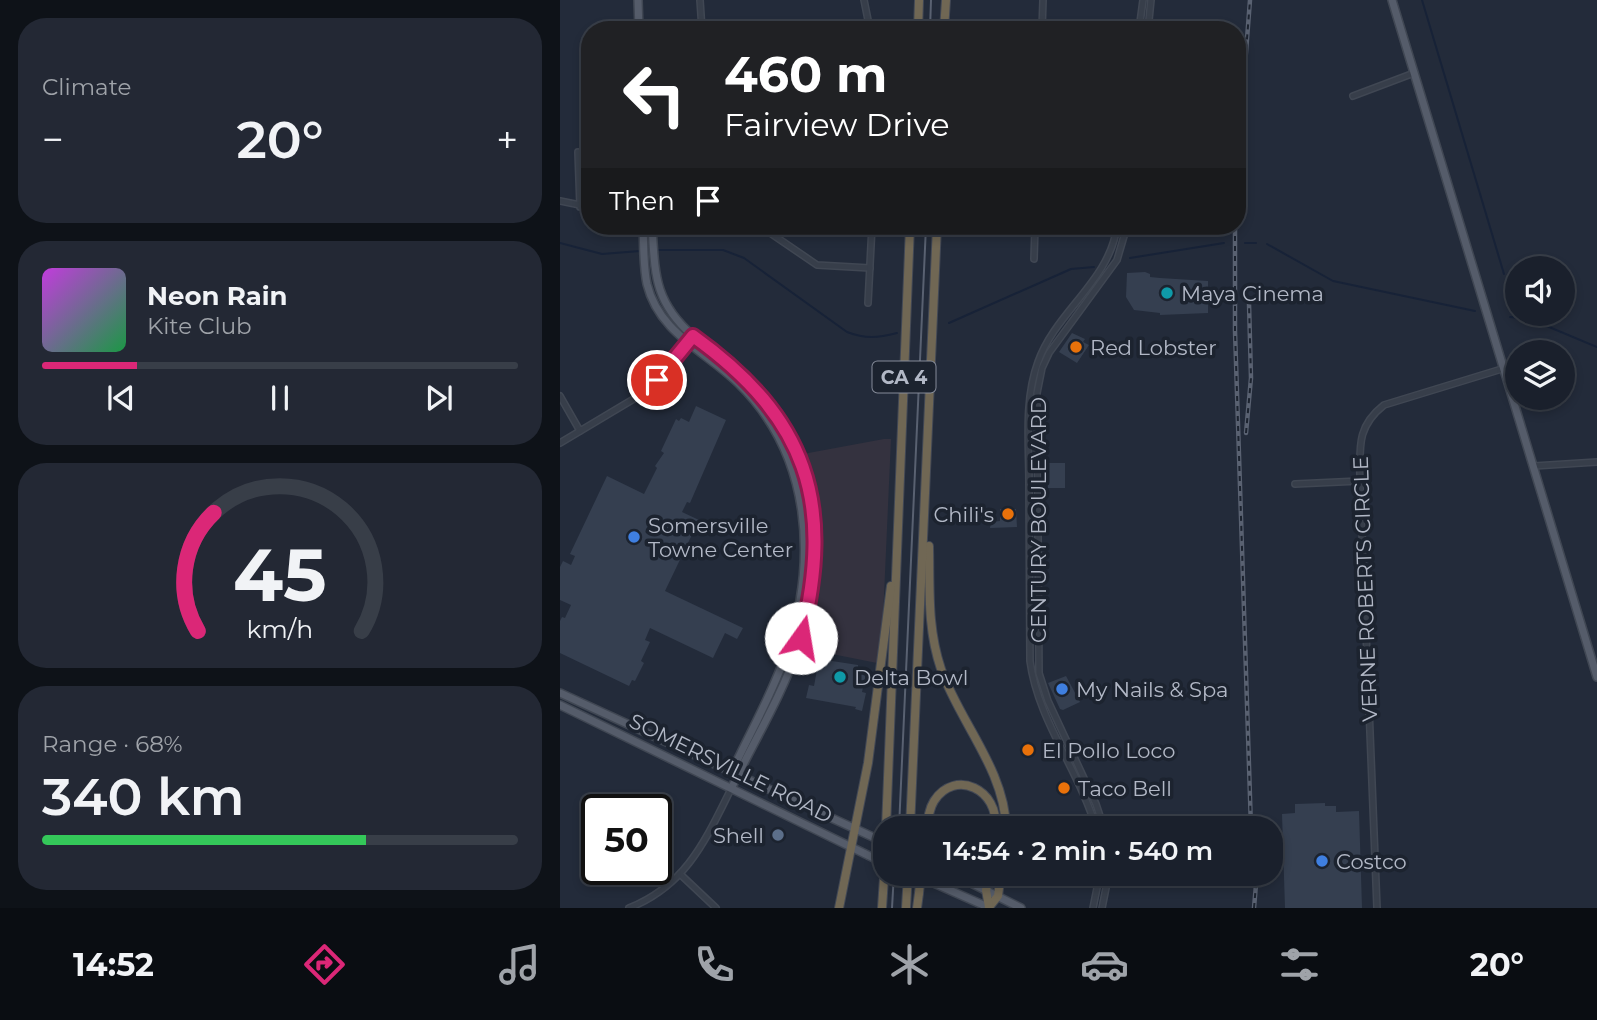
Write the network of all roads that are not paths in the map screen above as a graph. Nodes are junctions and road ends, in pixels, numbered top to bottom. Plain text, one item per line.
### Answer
1 (638, 0) edge
2 (700, 0) edge
3 (863, 0) edge
4 (919, 0) edge
5 (946, 0) edge
6 (1043, 0) edge
7 (1143, 0) edge
8 (1152, 0) edge
9 (1392, 0) edge
10 (639, 21) edge
11 (701, 21) edge
12 (868, 21) edge
13 (918, 21) edge
14 (945, 21) edge
15 (1042, 21) edge
16 (1140, 21) edge
17 (1150, 21) edge
18 (1414, 73) junction
19 (1353, 96) dead end
20 (578, 152) dead end
21 (560, 201) edge
22 (580, 207) joint
23 (643, 235) edge
24 (652, 235) edge
25 (773, 235) edge
26 (872, 235) edge
27 (910, 235) edge
28 (937, 235) edge
29 (1035, 235) edge
30 (1116, 235) edge
31 (1124, 235) edge
32 (1034, 259) dead end
33 (870, 268) junction
34 (868, 303) dead end
35 (693, 336) junction
36 (688, 343) junction
37 (703, 343) joint
38 (1505, 368) joint
39 (560, 396) edge
40 (1517, 410) edge
41 (580, 430) junction
42 (560, 443) edge
43 (1597, 462) edge
44 (1534, 466) junction
45 (1360, 481) junction
46 (1296, 484) dead end
47 (926, 504) junction
48 (898, 528) junction
49 (1597, 677) edge
50 (770, 691) junction
51 (560, 693) edge
52 (778, 695) junction
53 (560, 705) edge
54 (737, 775) junction
55 (732, 787) junction
56 (886, 816) edge
57 (911, 816) edge
58 (928, 816) edge
59 (995, 816) edge
60 (1004, 816) edge
61 (1091, 816) edge
62 (1100, 816) edge
63 (855, 829) junction
64 (873, 837) edge
65 (851, 846) junction
66 (873, 857) edge
67 (680, 874) junction
68 (883, 886) edge
69 (907, 886) edge
70 (920, 886) edge
71 (939, 886) edge
72 (978, 886) edge
73 (987, 886) edge
74 (999, 886) edge
75 (1097, 886) edge
76 (1106, 886) edge
77 (986, 890) junction
78 (998, 896) junction
79 (629, 908) edge
80 (716, 908) edge
81 (839, 908) edge
82 (882, 908) edge
83 (906, 908) edge
84 (917, 908) edge
85 (989, 908) edge
86 (1021, 908) edge
87 (1093, 908) edge
88 (1102, 908) edge
89 (1377, 908) edge

1 - 10 main road
2 - 11 street
3 - 12 street
4 - 13 highway
5 - 14 highway
6 - 15 street
7 - 16 street
8 - 17 street
9 - 18 main road
18 - 19 street
18 - 38 main road
20 - 22 street
21 - 22 street
23 - 36 main road
24 - 35 main road
25 - 33 street
26 - 33 street
27 - 48 highway, CA 4
28 - 47 highway, CA 4
29 - 32 street
30 - 61 street, CENTURY BOULEVARD
31 - 62 street, CENTURY BOULEVARD
33 - 34 street
35 - 36 street
35 - 37 street
36 - 41 street
36 - 50 main road
37 - 52 main road
38 - 45 street, VERNE ROBERTS CIRCLE
39 - 41 street
40 - 44 main road
41 - 42 street
43 - 44 street
44 - 49 main road
45 - 46 street
45 - 89 street, VERNE ROBERTS CIRCLE
47 - 57 highway, CA 4
47 - 60 highway
48 - 56 highway, CA 4
48 - 63 highway
50 - 52 main road
50 - 54 main road
51 - 54 main road, SOMERSVILLE ROAD
52 - 54 main road
53 - 55 main road, SOMERSVILLE ROAD
54 - 55 main road
54 - 63 main road, SOMERSVILLE ROAD
55 - 65 main road, SOMERSVILLE ROAD
55 - 67 street
58 - 59 highway
63 - 64 main road, SOMERSVILLE ROAD
63 - 65 highway
65 - 66 main road, SOMERSVILLE ROAD
65 - 81 highway
67 - 79 street
67 - 80 street
68 - 82 highway, bridge
69 - 83 highway
70 - 84 highway, bridge
71 - 85 main road
72 - 77 main road
73 - 77 highway
74 - 78 highway
75 - 87 street
76 - 88 street
77 - 78 main road
77 - 85 highway
78 - 85 highway
78 - 86 main road

